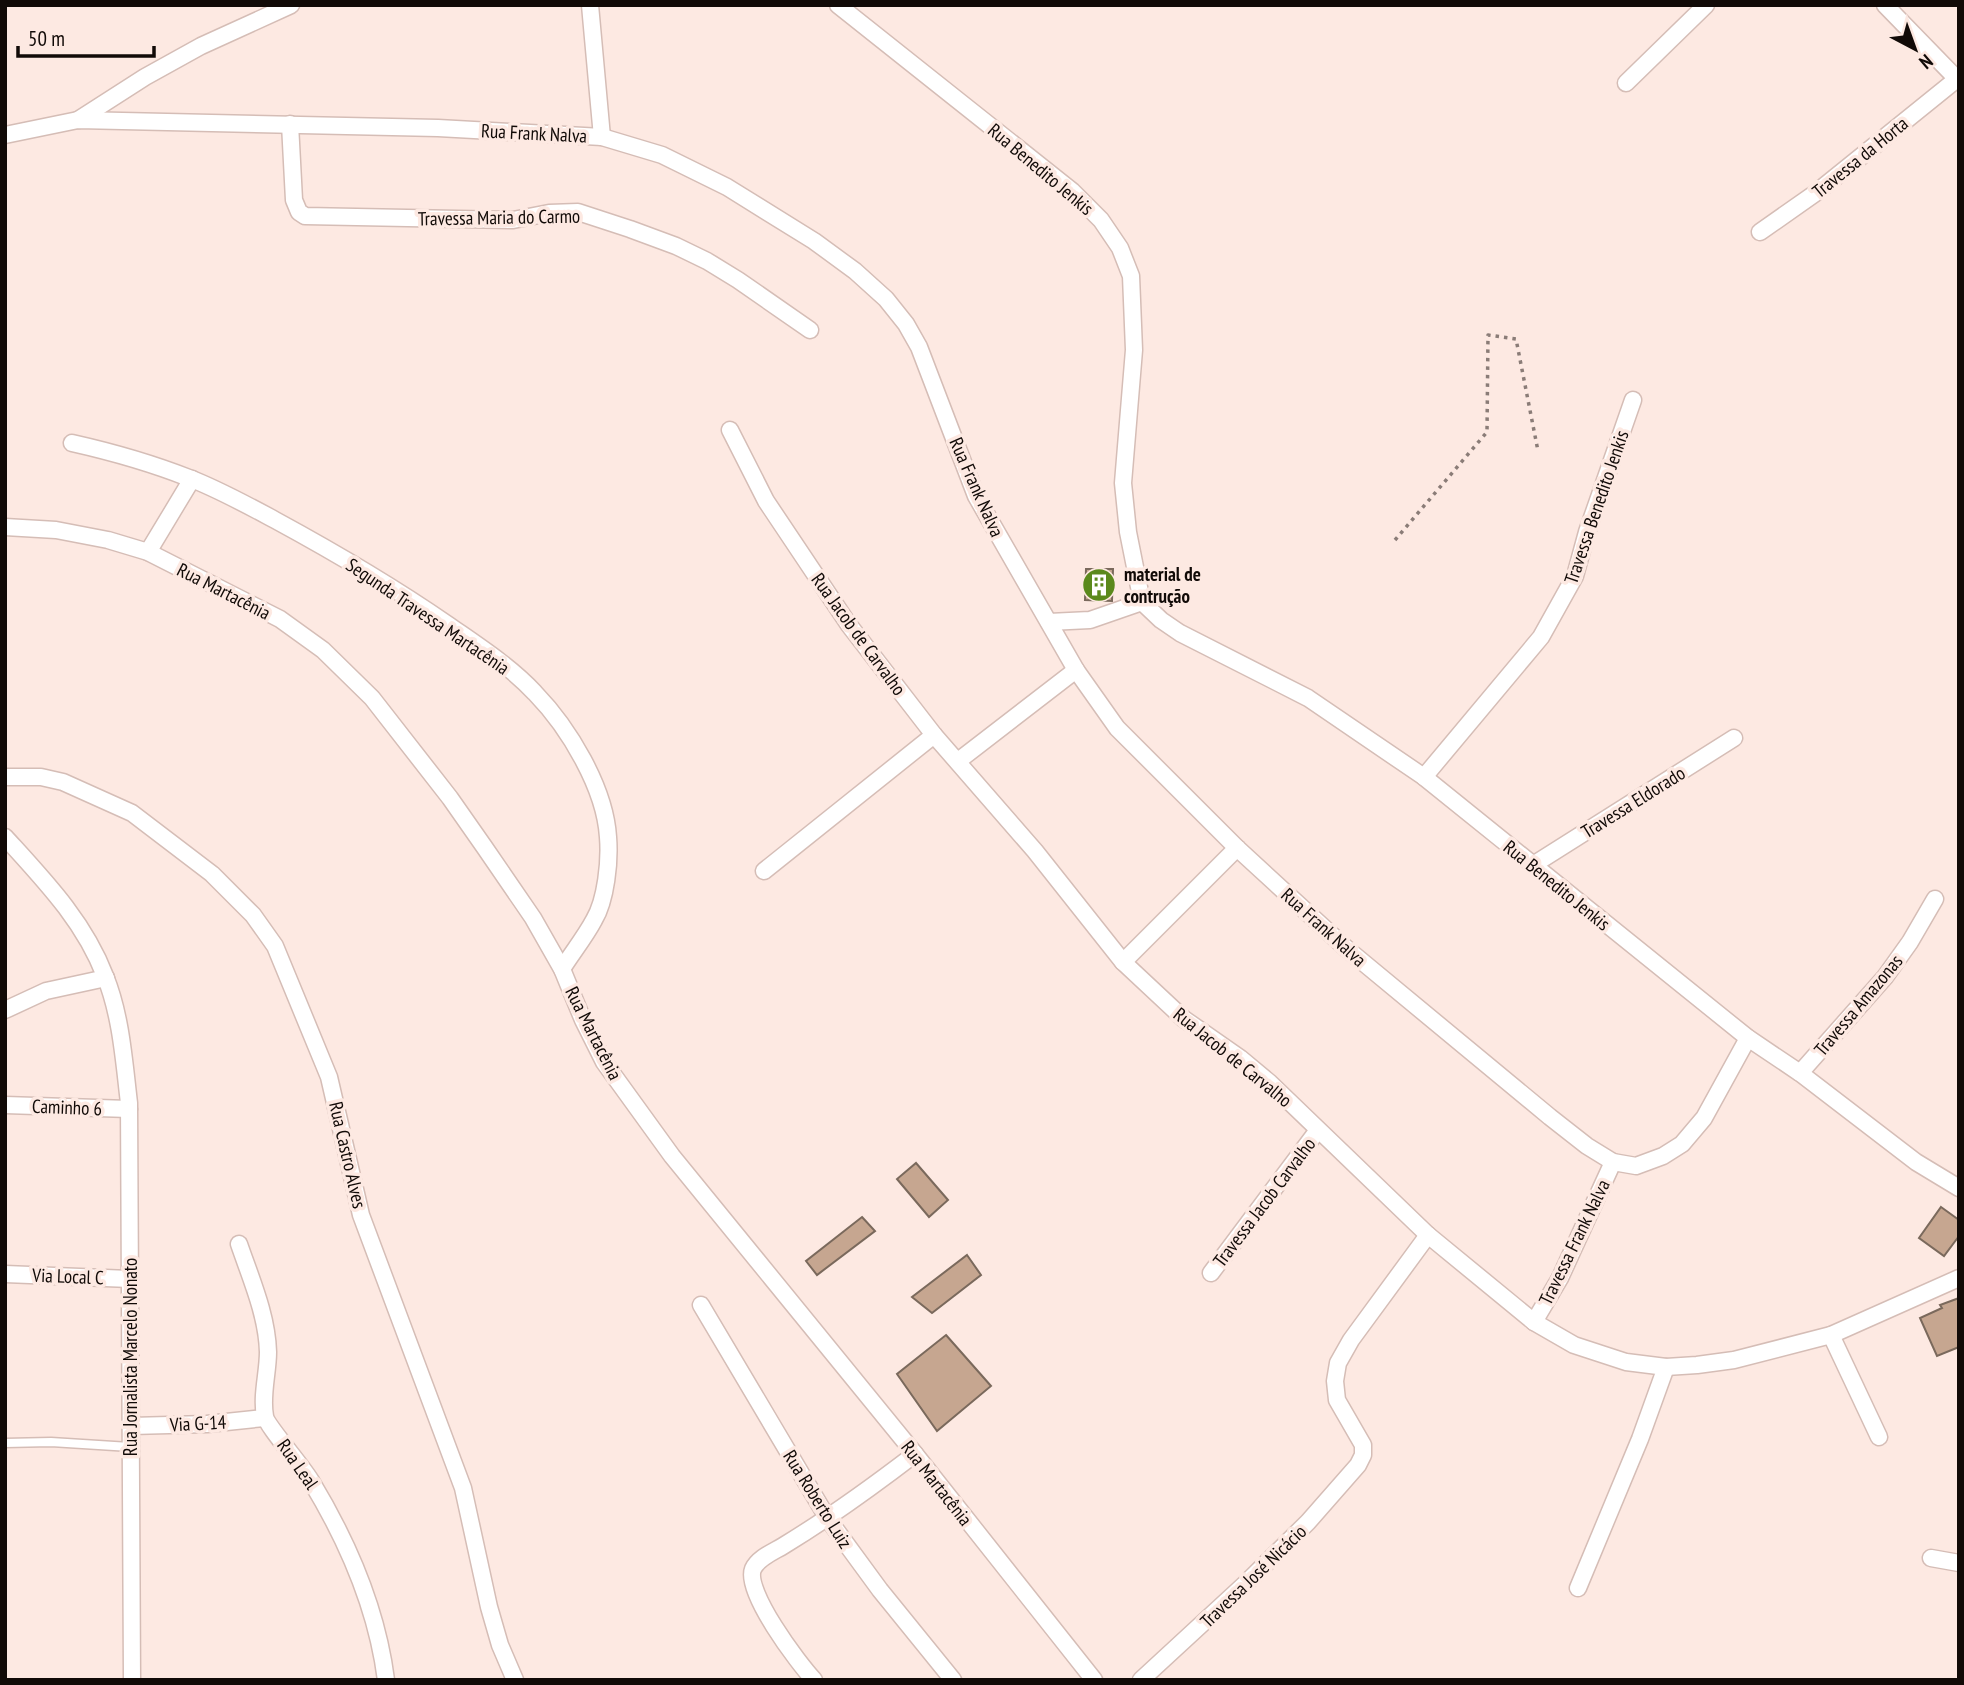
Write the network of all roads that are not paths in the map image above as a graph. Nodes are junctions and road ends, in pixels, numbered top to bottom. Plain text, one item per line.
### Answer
1 (291, 5) edge
2 (590, 5) edge
3 (838, 5) edge
4 (1706, 5) edge
5 (1885, 5) edge
6 (1958, 80) edge
7 (1626, 83) dead end
8 (78, 120) junction
9 (290, 124) junction
10 (5, 135) edge
11 (602, 136) junction
12 (1760, 232) dead end
13 (810, 330) dead end
14 (1633, 400) dead end
15 (730, 430) dead end
16 (72, 443) dead end
17 (192, 478) junction
18 (5, 527) edge
19 (148, 552) junction
20 (1142, 603) junction
21 (1049, 622) junction
22 (1076, 670) junction
23 (934, 735) junction
24 (1734, 738) dead end
25 (958, 761) junction
26 (5, 777) edge
27 (1424, 777) junction
28 (5, 837) edge
29 (1237, 848) junction
30 (1533, 865) junction
31 (764, 871) dead end
32 (1935, 899) dead end
33 (1123, 962) junction
34 (562, 969) junction
35 (106, 978) junction
36 (5, 1010) edge
37 (1748, 1038) junction
38 (1800, 1073) junction
39 (5, 1105) edge
40 (129, 1109) junction
41 (1318, 1130) junction
42 (1613, 1162) junction
43 (1959, 1188) edge
44 (1427, 1235) junction
45 (239, 1244) dead end
46 (1211, 1273) dead end
47 (5, 1274) edge
48 (1959, 1278) edge
49 (130, 1279) junction
50 (701, 1306) dead end
51 (1534, 1322) junction
52 (1831, 1335) junction
53 (1666, 1367) junction
54 (264, 1419) junction
55 (131, 1426) junction
56 (1878, 1437) dead end
57 (5, 1443) edge
58 (130, 1447) junction
59 (915, 1454) junction
60 (828, 1519) junction
61 (1931, 1558) dead end
62 (1959, 1563) edge
63 (1578, 1588) dead end
64 (132, 1680) edge
65 (386, 1680) edge
66 (515, 1680) edge
67 (814, 1680) edge
68 (953, 1680) edge
69 (1094, 1680) edge
70 (1141, 1680) edge

1 - 8 street
2 - 11 street
3 - 20 street, Rua Benedito Jenkis
4 - 7 street
5 - 6 street
6 - 12 street, Travessa da Horta
8 - 9 street, Rua Frank Nalva
8 - 10 street, Rua Frank Nalva
9 - 11 street, Rua Frank Nalva
9 - 13 street, Travessa Maria do Carmo
11 - 21 street, Rua Frank Nalva
14 - 27 street, Travessa Benedito Jenkis
15 - 23 street, Rua Jacob de Carvalho
16 - 17 street, Segunda Travessa Martacênia
17 - 19 street
17 - 34 street, Segunda Travessa Martacênia
18 - 19 street, Rua Martacênia
19 - 34 street, Rua Martacênia
20 - 21 street
20 - 27 street, Rua Benedito Jenkis
21 - 22 street, Rua Frank Nalva
22 - 25 street
22 - 29 street, Rua Frank Nalva
23 - 25 street, Rua Jacob de Carvalho
23 - 31 street
24 - 30 street, Travessa Eldorado
25 - 33 street, Rua Jacob de Carvalho
26 - 66 street, Rua Castro Alves
27 - 30 street, Rua Benedito Jenkis
28 - 35 street, Rua Jornalista Marcelo Nonato
29 - 33 street
29 - 42 street, Rua Frank Nalva
30 - 37 street, Rua Benedito Jenkis
32 - 38 street, Travessa Amazonas
33 - 41 street, Rua Jacob de Carvalho
34 - 59 street, Rua Martacênia
35 - 36 street
35 - 40 street, Rua Jornalista Marcelo Nonato
37 - 38 street, Rua Benedito Jenkis
37 - 42 street
38 - 43 street, Rua Benedito Jenkis
39 - 40 street, Caminho 6
40 - 49 street, Rua Jornalista Marcelo Nonato
41 - 44 street, Rua Jacob de Carvalho
41 - 46 street, Travessa Jacob Carvalho
42 - 51 street, Travessa Frank Nalva
44 - 51 street, Rua Jacob de Carvalho
44 - 70 street, Travessa José Nicácio
45 - 54 street, Rua Leal
47 - 49 street, Via Local C
48 - 52 street, Rua Jacob de Carvalho
49 - 55 street, Rua Jornalista Marcelo Nonato
50 - 60 street, Rua Roberto Luiz
51 - 53 street, Rua Jacob de Carvalho
52 - 53 street, Rua Jacob de Carvalho
52 - 56 street
53 - 63 street
54 - 55 street, Via G-14
54 - 65 street, Rua Leal
55 - 58 street, Rua Jornalista Marcelo Nonato
57 - 58 lane
58 - 64 street, Rua Jornalista Marcelo Nonato
59 - 60 street
59 - 69 street, Rua Martacênia
60 - 67 street
60 - 68 street, Rua Roberto Luiz
61 - 62 street

